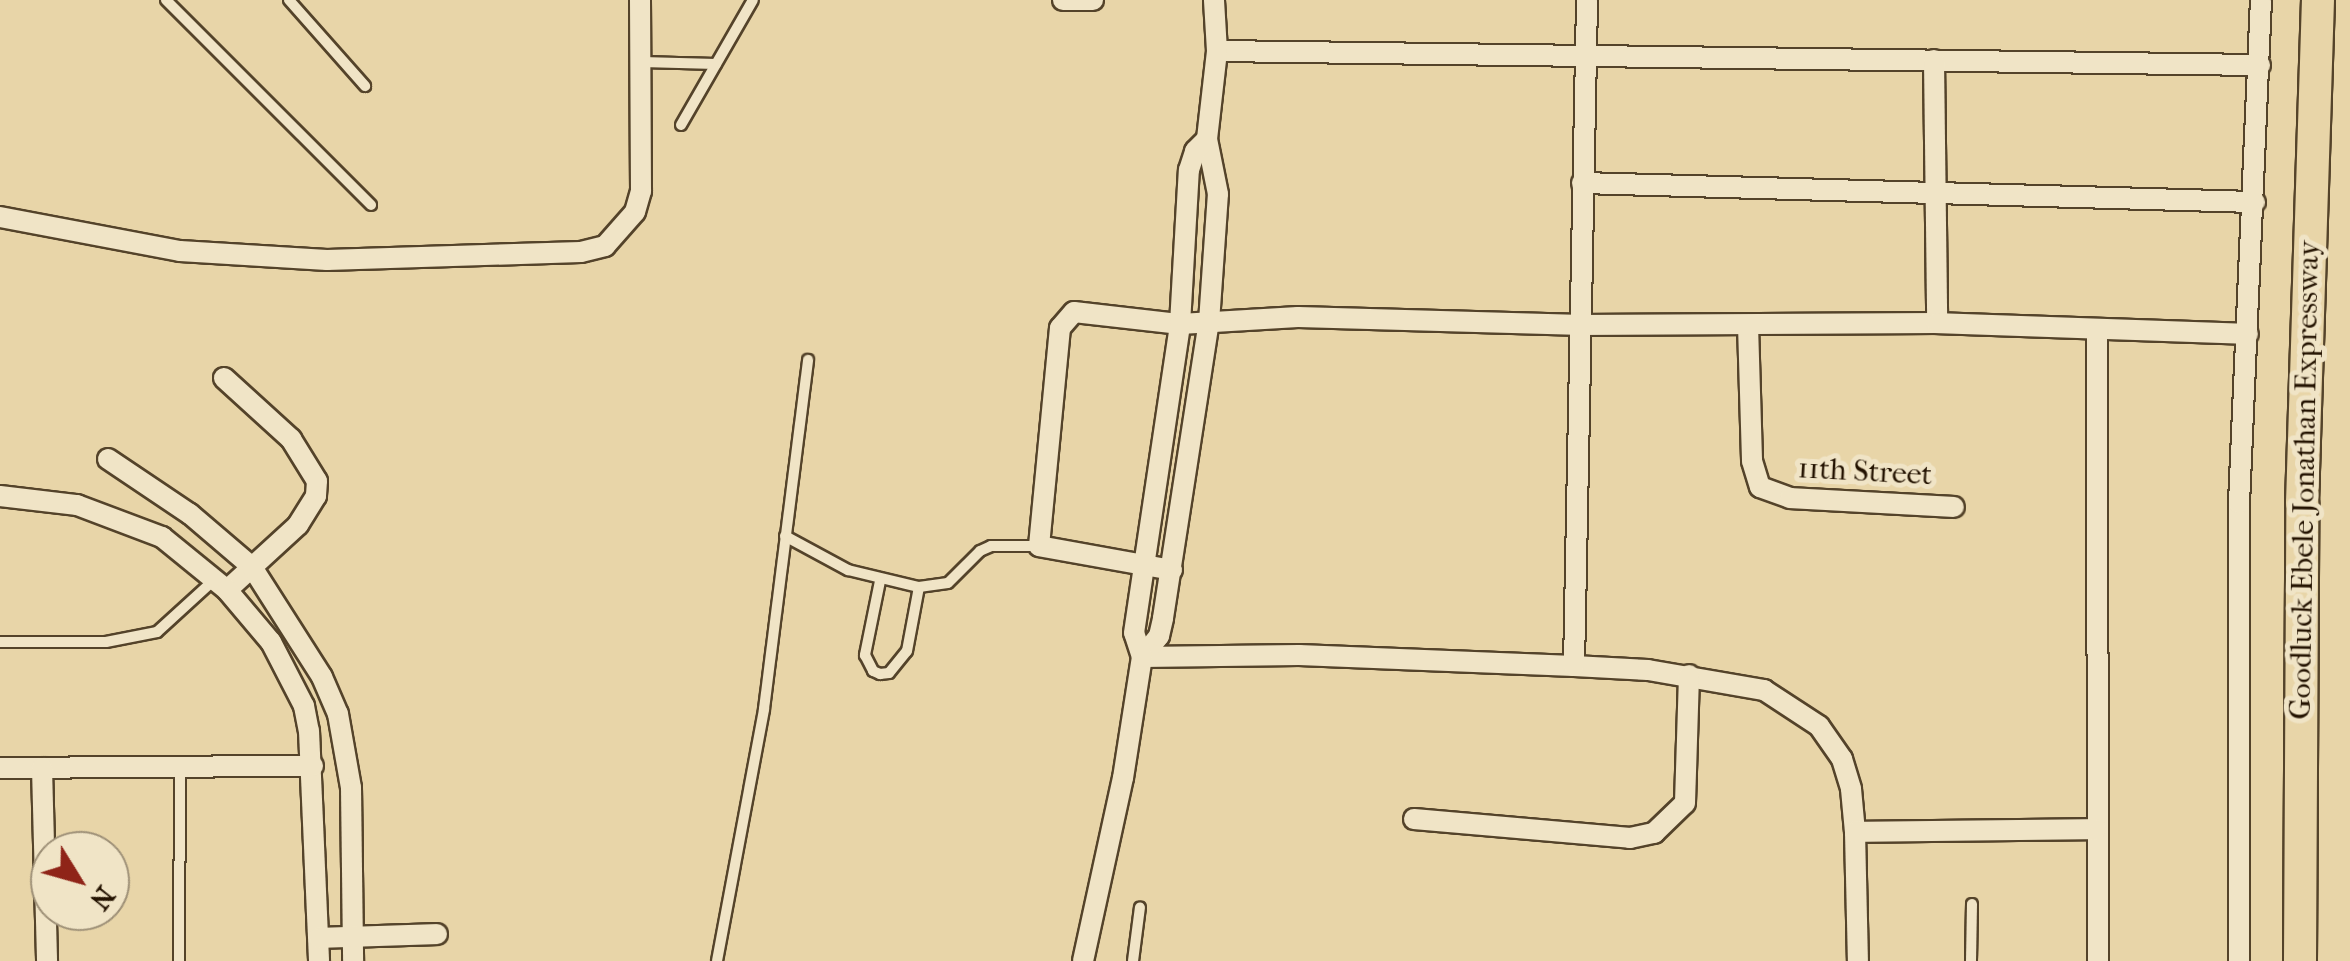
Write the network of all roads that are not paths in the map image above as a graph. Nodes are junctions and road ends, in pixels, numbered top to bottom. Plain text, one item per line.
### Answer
1 (166, 0) edge
2 (289, 0) edge
3 (640, 0) edge
4 (753, 0) edge
5 (1064, 0) edge
6 (1093, 0) edge
7 (1214, 0) edge
8 (1587, 0) edge
9 (2261, 0) edge
10 (2318, 0) edge
11 (1217, 51) junction
12 (1586, 56) junction
13 (1934, 60) junction
14 (642, 62) junction
15 (716, 64) junction
16 (2260, 65) junction
17 (365, 86) dead end
18 (680, 125) dead end
19 (1207, 138) junction
20 (1582, 183) junction
21 (1933, 196) junction
22 (2254, 202) junction
23 (371, 204) dead end
24 (0, 217) edge
25 (1210, 322) junction
26 (1937, 323) junction
27 (1180, 324) junction
28 (1578, 324) junction
29 (1748, 325) junction
30 (2097, 332) junction
31 (2248, 334) junction
32 (808, 360) dead end
33 (224, 378) dead end
34 (108, 460) dead end
35 (0, 496) edge
36 (1954, 507) dead end
37 (785, 536) junction
38 (1039, 546) junction
39 (252, 567) junction
40 (1142, 568) junction
41 (1172, 570) junction
42 (880, 581) junction
43 (221, 584) junction
44 (919, 587) junction
45 (0, 642) edge
46 (1142, 657) junction
47 (1574, 666) junction
48 (1689, 676) junction
49 (313, 766) junction
50 (180, 767) junction
51 (0, 768) edge
52 (42, 768) junction
53 (1414, 820) dead end
54 (2096, 829) junction
55 (1855, 832) junction
56 (1972, 904) dead end
57 (1140, 907) dead end
58 (437, 934) dead end
59 (353, 937) junction
60 (319, 938) junction
61 (47, 961) edge
62 (180, 961) edge
63 (319, 961) edge
64 (353, 961) edge
65 (717, 961) edge
66 (1082, 961) edge
67 (1133, 961) edge
68 (1858, 961) edge
69 (1971, 961) edge
70 (2098, 961) edge
71 (2239, 961) edge
72 (2300, 961) edge

1 - 23 lane
2 - 17 lane
3 - 14 street
4 - 15 lane
5 - 6 street
7 - 11 street
8 - 12 street
9 - 16 street
10 - 72 main road, Goodluck Ebele Jonathan Expressway
11 - 12 street
11 - 19 street
12 - 13 street
12 - 20 street
13 - 16 street
13 - 21 street
14 - 15 lane
14 - 24 street
15 - 18 lane
16 - 22 street
19 - 25 street
19 - 27 street
20 - 21 street
20 - 28 street
21 - 22 street
21 - 26 street
22 - 31 street
25 - 27 street
25 - 28 street
25 - 41 street
26 - 29 street
26 - 30 street
27 - 38 street
27 - 40 street
28 - 29 street
28 - 47 street
29 - 36 street, 11th Street
30 - 31 street
30 - 54 street
31 - 71 street
32 - 37 lane
33 - 39 street
34 - 39 street
35 - 43 street
37 - 42 lane
37 - 65 lane
38 - 40 street
38 - 44 lane
39 - 43 street
39 - 59 street
40 - 41 street
40 - 46 street
41 - 46 street
42 - 44 lane
42 - 44 lane
43 - 45 lane
43 - 49 street
46 - 47 street
46 - 66 street
47 - 48 street
48 - 53 street
48 - 55 street
49 - 50 street
49 - 60 street
50 - 52 street
50 - 62 lane
51 - 52 street
52 - 61 street
54 - 55 street
54 - 70 street
55 - 68 street
56 - 69 lane
57 - 67 lane
58 - 59 street
59 - 60 street
59 - 64 street
60 - 63 street

